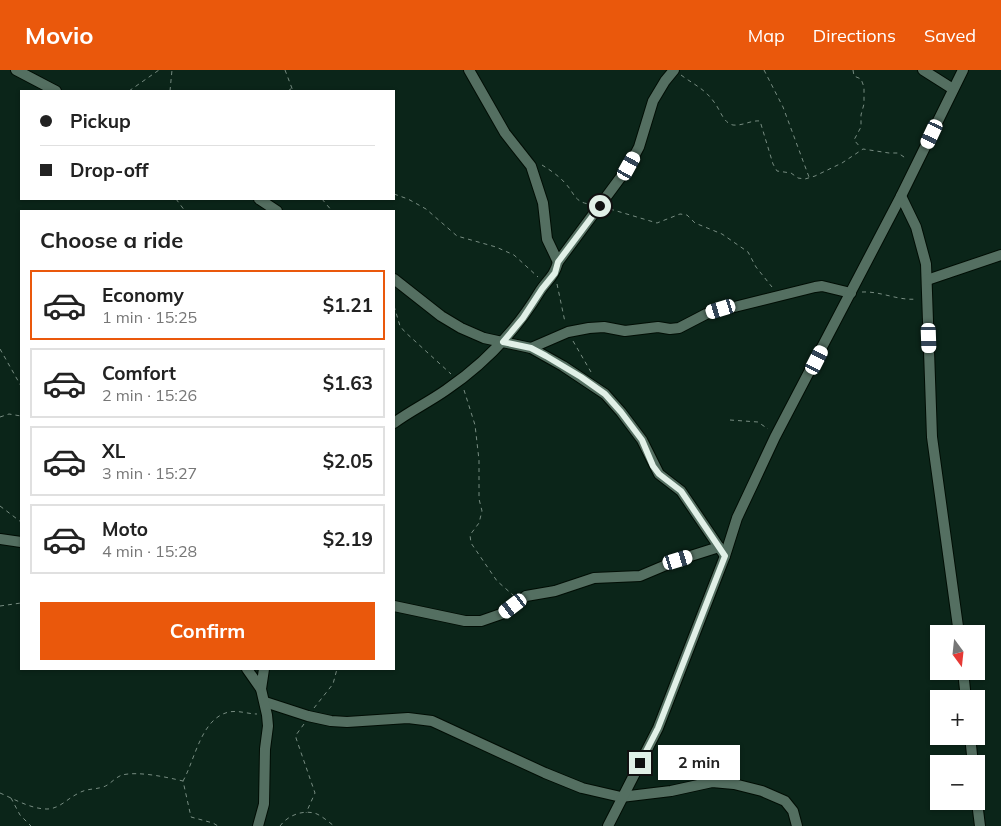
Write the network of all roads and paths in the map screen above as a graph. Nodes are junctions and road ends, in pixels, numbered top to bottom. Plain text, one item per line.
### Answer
1 (16, 70) edge
2 (160, 70) edge
3 (172, 70) edge
4 (285, 70) edge
5 (469, 70) edge
6 (674, 70) edge
7 (764, 70) edge
8 (853, 70) edge
9 (923, 70) edge
10 (963, 70) edge
11 (292, 88) joint
12 (953, 89) junction
13 (54, 90) edge
14 (130, 90) edge
15 (170, 90) edge
16 (289, 90) edge
17 (862, 149) junction
18 (917, 164) junction
19 (531, 166) junction
20 (809, 178) junction
21 (395, 194) edge
22 (901, 196) junction
23 (260, 200) edge
24 (323, 200) edge
25 (600, 206) junction
26 (276, 210) edge
27 (331, 210) edge
28 (1001, 255) edge
29 (558, 262) junction
30 (555, 273) junction
31 (395, 280) edge
32 (927, 280) junction
33 (546, 284) junction
34 (851, 293) junction
35 (778, 296) junction
36 (927, 298) junction
37 (395, 309) edge
38 (568, 332) junction
39 (503, 342) junction
40 (531, 348) junction
41 (0, 349) edge
42 (595, 379) dead end
43 (460, 381) junction
44 (20, 384) edge
45 (20, 416) edge
46 (0, 417) edge
47 (730, 420) dead end
48 (395, 422) edge
49 (775, 437) junction
50 (0, 506) edge
51 (20, 521) edge
52 (0, 539) edge
53 (20, 542) edge
54 (722, 551) junction
55 (519, 600) junction
56 (20, 604) edge
57 (0, 606) edge
58 (395, 606) edge
59 (958, 625) edge
60 (248, 670) edge
61 (264, 670) edge
62 (337, 670) edge
63 (261, 689) junction
64 (265, 702) junction
65 (267, 715) junction
66 (308, 716) junction
67 (182, 781) junction
68 (0, 793) edge
69 (10, 797) junction
70 (621, 797) junction
71 (978, 810) edge
72 (306, 813) junction
73 (31, 826) edge
74 (218, 826) edge
75 (258, 826) edge
76 (280, 826) edge
77 (334, 826) edge
78 (608, 826) edge
79 (797, 826) edge
80 (980, 826) edge

1 - 13 street
2 - 14 path
3 - 15 path
4 - 11 path
5 - 19 street
6 - 20 path
6 - 25 street
7 - 20 path
8 - 17 path
9 - 12 street
10 - 12 street
11 - 16 path
12 - 18 street
17 - 18 path
17 - 20 path
18 - 22 street
19 - 25 path
19 - 29 street
21 - 33 path
22 - 32 street
22 - 34 street
23 - 26 street
24 - 27 path
25 - 29 street
25 - 35 path
28 - 32 street
29 - 30 street
30 - 33 street
30 - 38 path
31 - 39 street
32 - 36 street
33 - 39 street
34 - 35 street
34 - 36 path
34 - 49 street
35 - 38 street
36 - 59 street
37 - 43 path
38 - 40 street
38 - 42 path
39 - 40 street
39 - 43 street
40 - 54 street
41 - 44 path
43 - 48 street
43 - 55 path
45 - 46 path
47 - 49 path
49 - 54 street
50 - 51 path
52 - 53 street
54 - 55 street
54 - 70 street
55 - 58 street
56 - 57 path
60 - 63 street
61 - 63 street
62 - 66 path
63 - 64 street
64 - 65 street
64 - 66 street
65 - 67 path
65 - 75 street
66 - 70 street
66 - 72 path
67 - 69 path
67 - 74 path
68 - 69 path
69 - 73 path
70 - 78 street
70 - 79 street
71 - 80 street
72 - 76 path
72 - 77 path

